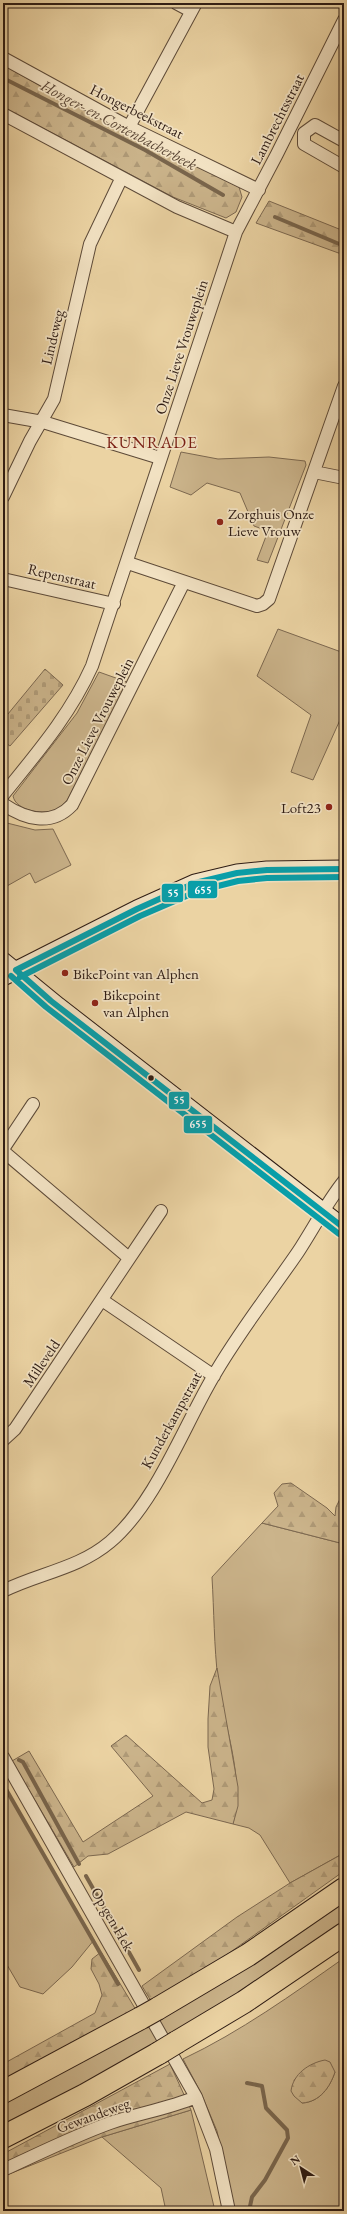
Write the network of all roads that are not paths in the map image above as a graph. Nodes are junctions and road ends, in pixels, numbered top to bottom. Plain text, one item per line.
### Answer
1 (176, 3) edge
2 (193, 7) edge
3 (344, 20) edge
4 (3, 58) edge
5 (3, 114) edge
6 (129, 127) junction
7 (291, 127) junction
8 (304, 133) junction
9 (344, 141) edge
10 (344, 167) edge
11 (121, 179) junction
12 (259, 190) junction
13 (236, 232) junction
14 (344, 386) edge
15 (3, 415) edge
16 (43, 422) junction
17 (160, 458) junction
18 (314, 472) junction
19 (344, 478) edge
20 (3, 497) edge
21 (128, 562) junction
22 (3, 579) edge
23 (184, 582) junction
24 (114, 604) junction
25 (3, 795) edge
26 (3, 804) edge
27 (344, 869) edge
28 (7, 969) edge
29 (33, 1104) dead end
30 (3, 1150) edge
31 (344, 1181) edge
32 (161, 1211) dead end
33 (324, 1212) junction
34 (344, 1228) edge
35 (129, 1258) junction
36 (102, 1300) junction
37 (214, 1376) junction
38 (3, 1440) edge
39 (3, 1591) edge
40 (3, 1757) edge
41 (344, 1889) edge
42 (344, 1934) edge
43 (3, 2092) edge
44 (196, 2097) junction
45 (3, 2137) edge
46 (3, 2170) edge
47 (229, 2211) edge

1 - 2 street
2 - 6 street
3 - 7 street, Lambrechtsstraat
4 - 6 street, Hongerbeekstraat
5 - 11 street
6 - 12 street, Hongerbeekstraat
7 - 8 street
7 - 12 street, Lambrechtsstraat
8 - 9 street
8 - 10 street
11 - 13 street
11 - 16 street, Lindeweg
12 - 13 street, Lambrechtsstraat
13 - 17 street, Onze Lieve Vrouweplein
14 - 18 street
15 - 16 street
16 - 17 street
16 - 20 street, Lindeweg
17 - 21 street, Onze Lieve Vrouweplein
18 - 19 street
18 - 23 street
21 - 23 street
21 - 24 street, Onze Lieve Vrouweplein
22 - 24 street, Repenstraat
23 - 26 street, Onze Lieve Vrouweplein
24 - 25 street, Onze Lieve Vrouweplein
27 - 28 street
28 - 33 street
29 - 30 street
30 - 35 street
31 - 33 street, Kunderkampstraat
32 - 35 street, Milleveld
33 - 34 street
33 - 37 street, Kunderkampstraat
35 - 36 street, Milleveld
36 - 37 street
36 - 38 street, Milleveld
37 - 39 street, Kunderkampstraat
40 - 44 street, Op gen Hek
41 - 43 highway
42 - 45 highway
44 - 46 street, Gewandeweg
44 - 47 street, Op gen Hek

